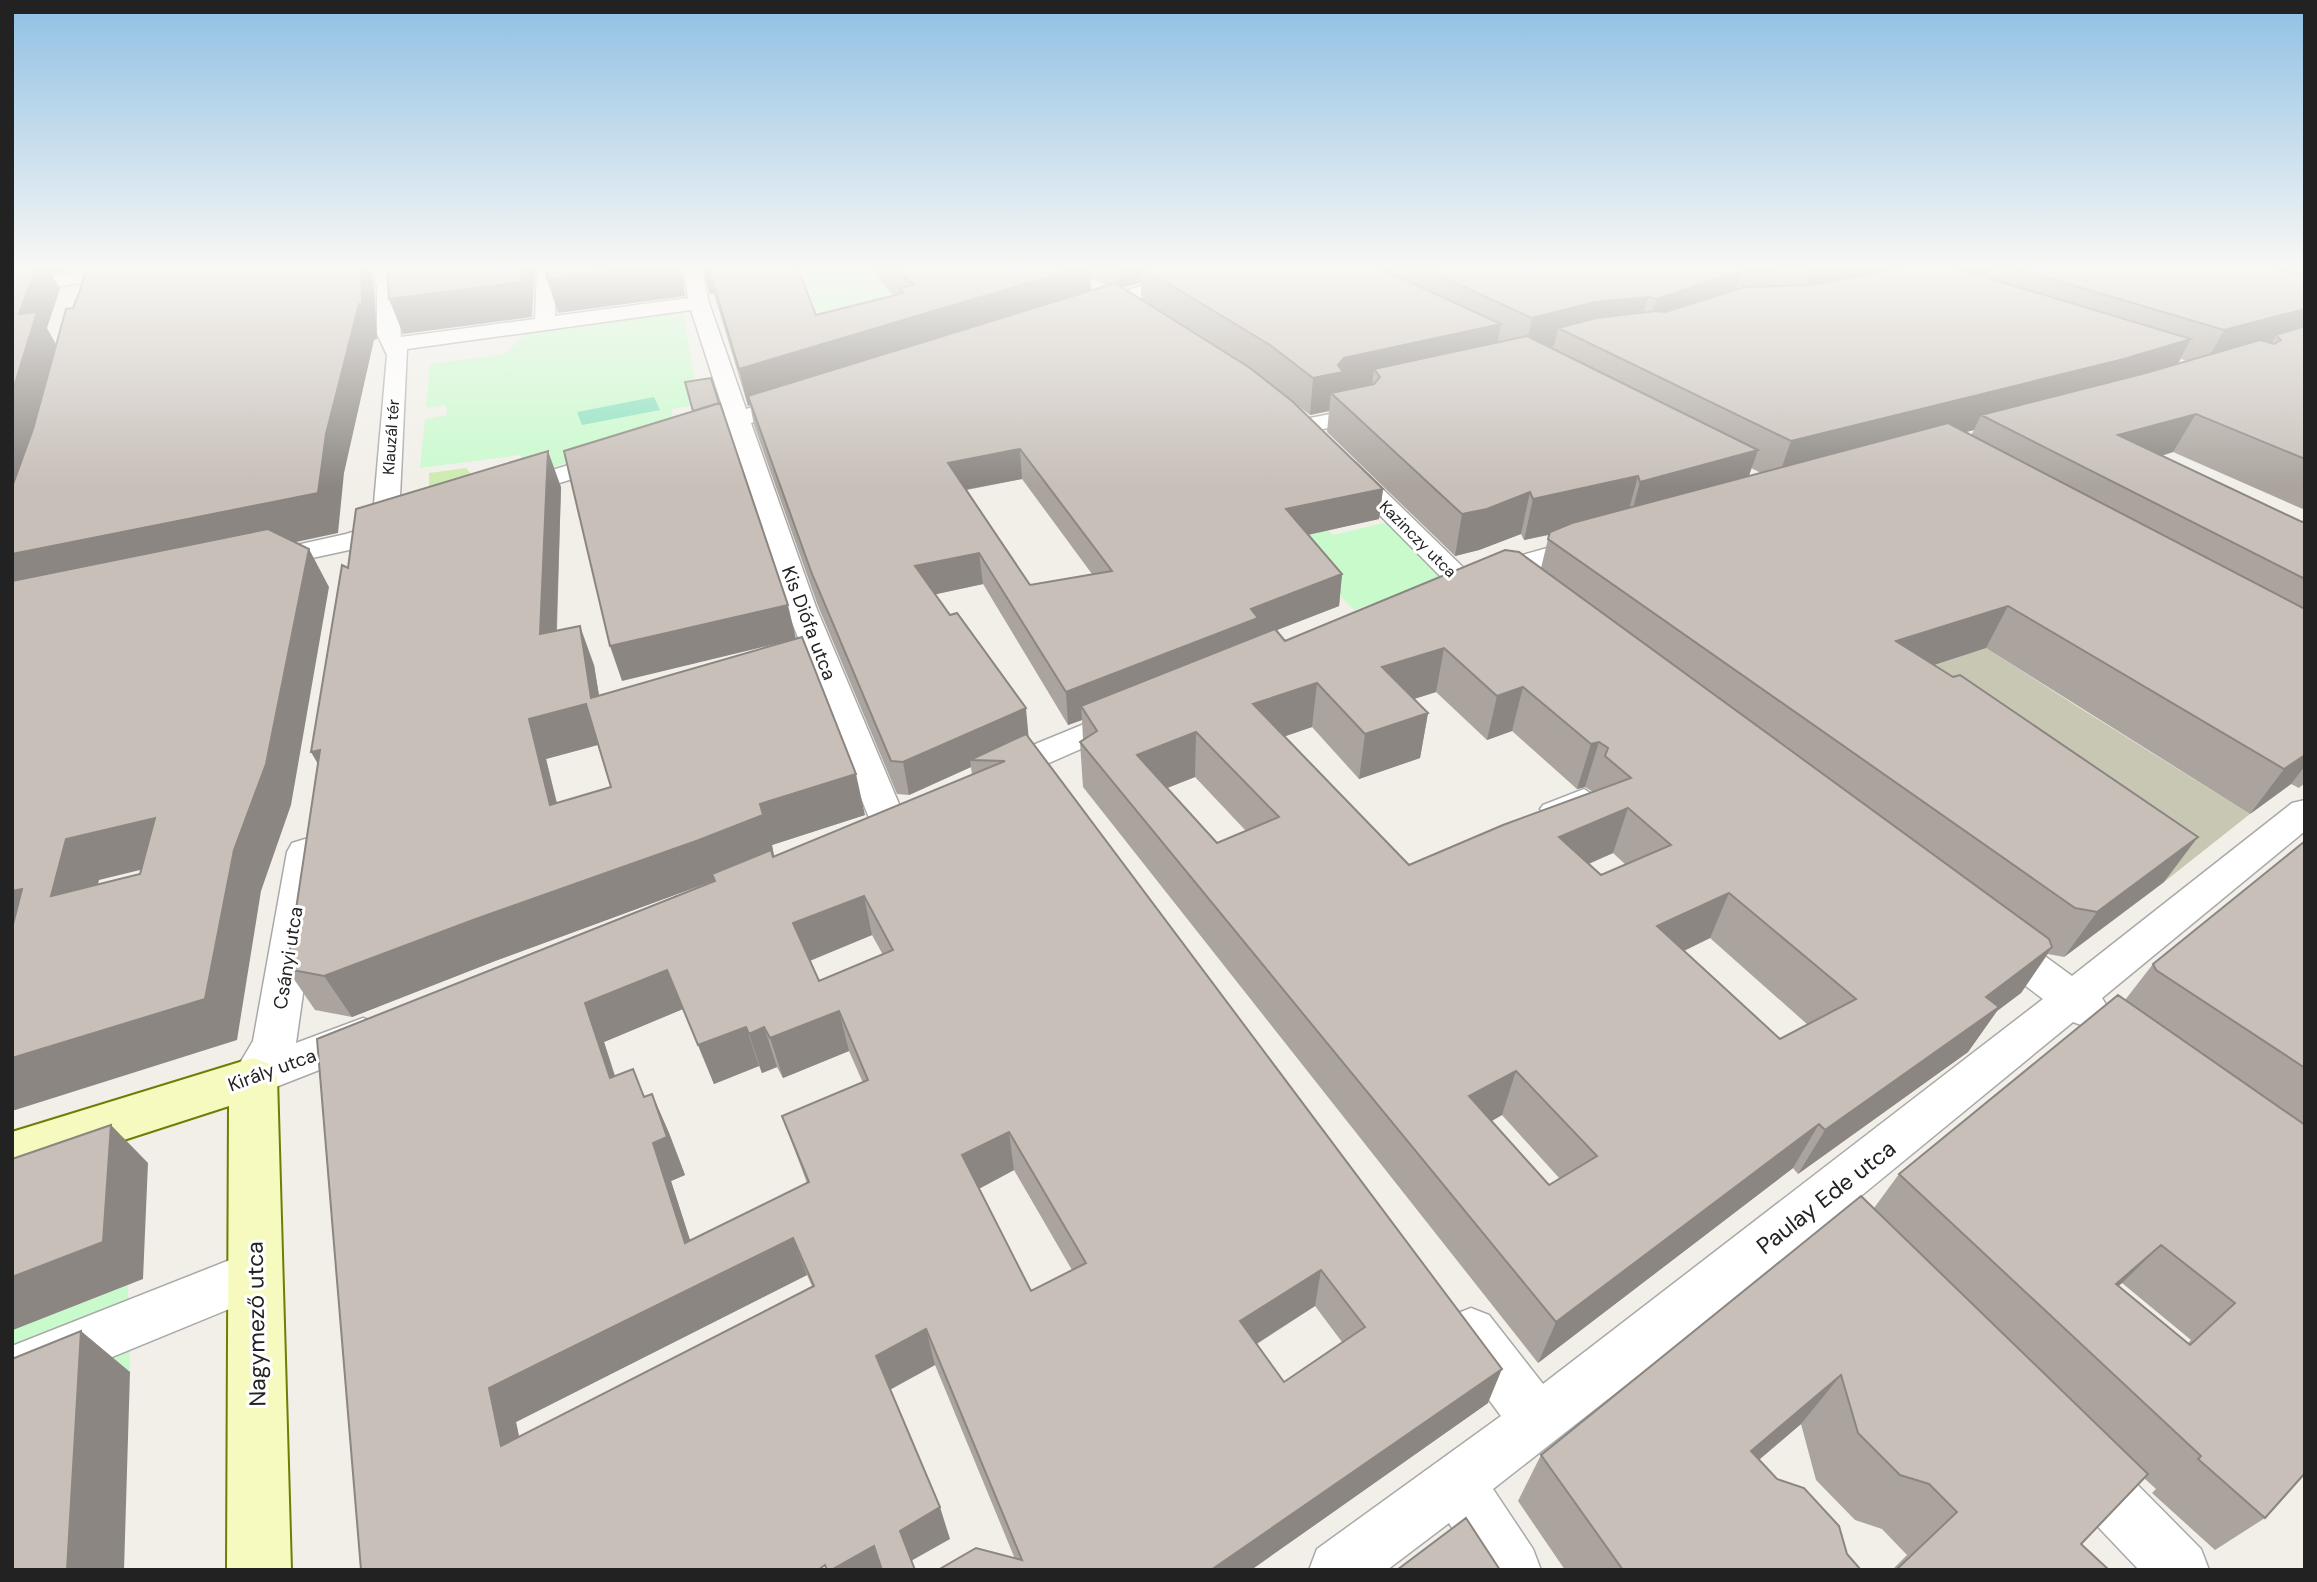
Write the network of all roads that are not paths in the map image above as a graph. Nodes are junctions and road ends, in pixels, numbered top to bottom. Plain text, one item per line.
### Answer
1 (393, 340) edge
2 (426, 340) edge
3 (711, 340) edge
4 (396, 344) junction
5 (815, 395) edge
6 (1374, 397) edge
7 (1283, 409) edge
8 (737, 419) junction
9 (1303, 426) junction
10 (662, 443) edge
11 (636, 451) edge
12 (489, 497) edge
13 (427, 517) edge
14 (385, 530) junction
15 (1618, 537) edge
16 (241, 565) edge
17 (1500, 569) junction
18 (1461, 581) junction
19 (1435, 592) edge
20 (1533, 594) edge
21 (1160, 703) edge
22 (962, 788) edge
23 (1584, 795) edge
24 (2305, 812) edge
25 (1527, 818) edge
26 (309, 824) edge
27 (857, 839) edge
28 (1973, 925) edge
29 (2071, 999) junction
30 (394, 1022) edge
31 (2115, 1031) edge
32 (253, 1078) junction
33 (12, 1154) edge
34 (255, 1274) junction
35 (1446, 1299) edge
36 (12, 1372) edge
37 (1538, 1421) junction
38 (2055, 1440) edge
39 (1457, 1484) junction
40 (259, 1570) edge
41 (1338, 1570) edge
42 (1512, 1570) edge
43 (2180, 1570) edge

1 - 4 street, Klauzál tér
2 - 4 street
3 - 8 street
4 - 14 street, Klauzál tér
5 - 8 street
6 - 9 street
7 - 9 street, Kazinczy utca
8 - 10 street
8 - 27 street, Kis Diófa utca
9 - 18 street, Kazinczy utca
11 - 12 street
13 - 14 street
14 - 16 street
15 - 17 street
17 - 18 street
17 - 20 street
18 - 19 street
21 - 22 street
23 - 25 lane
24 - 29 street, Paulay Ede utca
26 - 32 street, Csányi utca
28 - 29 street
29 - 31 street
29 - 37 street, Paulay Ede utca
30 - 32 street, Király utca
32 - 33 street, Király utca
32 - 34 street, Nagymező utca
34 - 36 street
34 - 40 street, Nagymező utca
35 - 37 street
37 - 39 street, Paulay Ede utca
38 - 43 street
39 - 41 street, Paulay Ede utca
39 - 42 street

